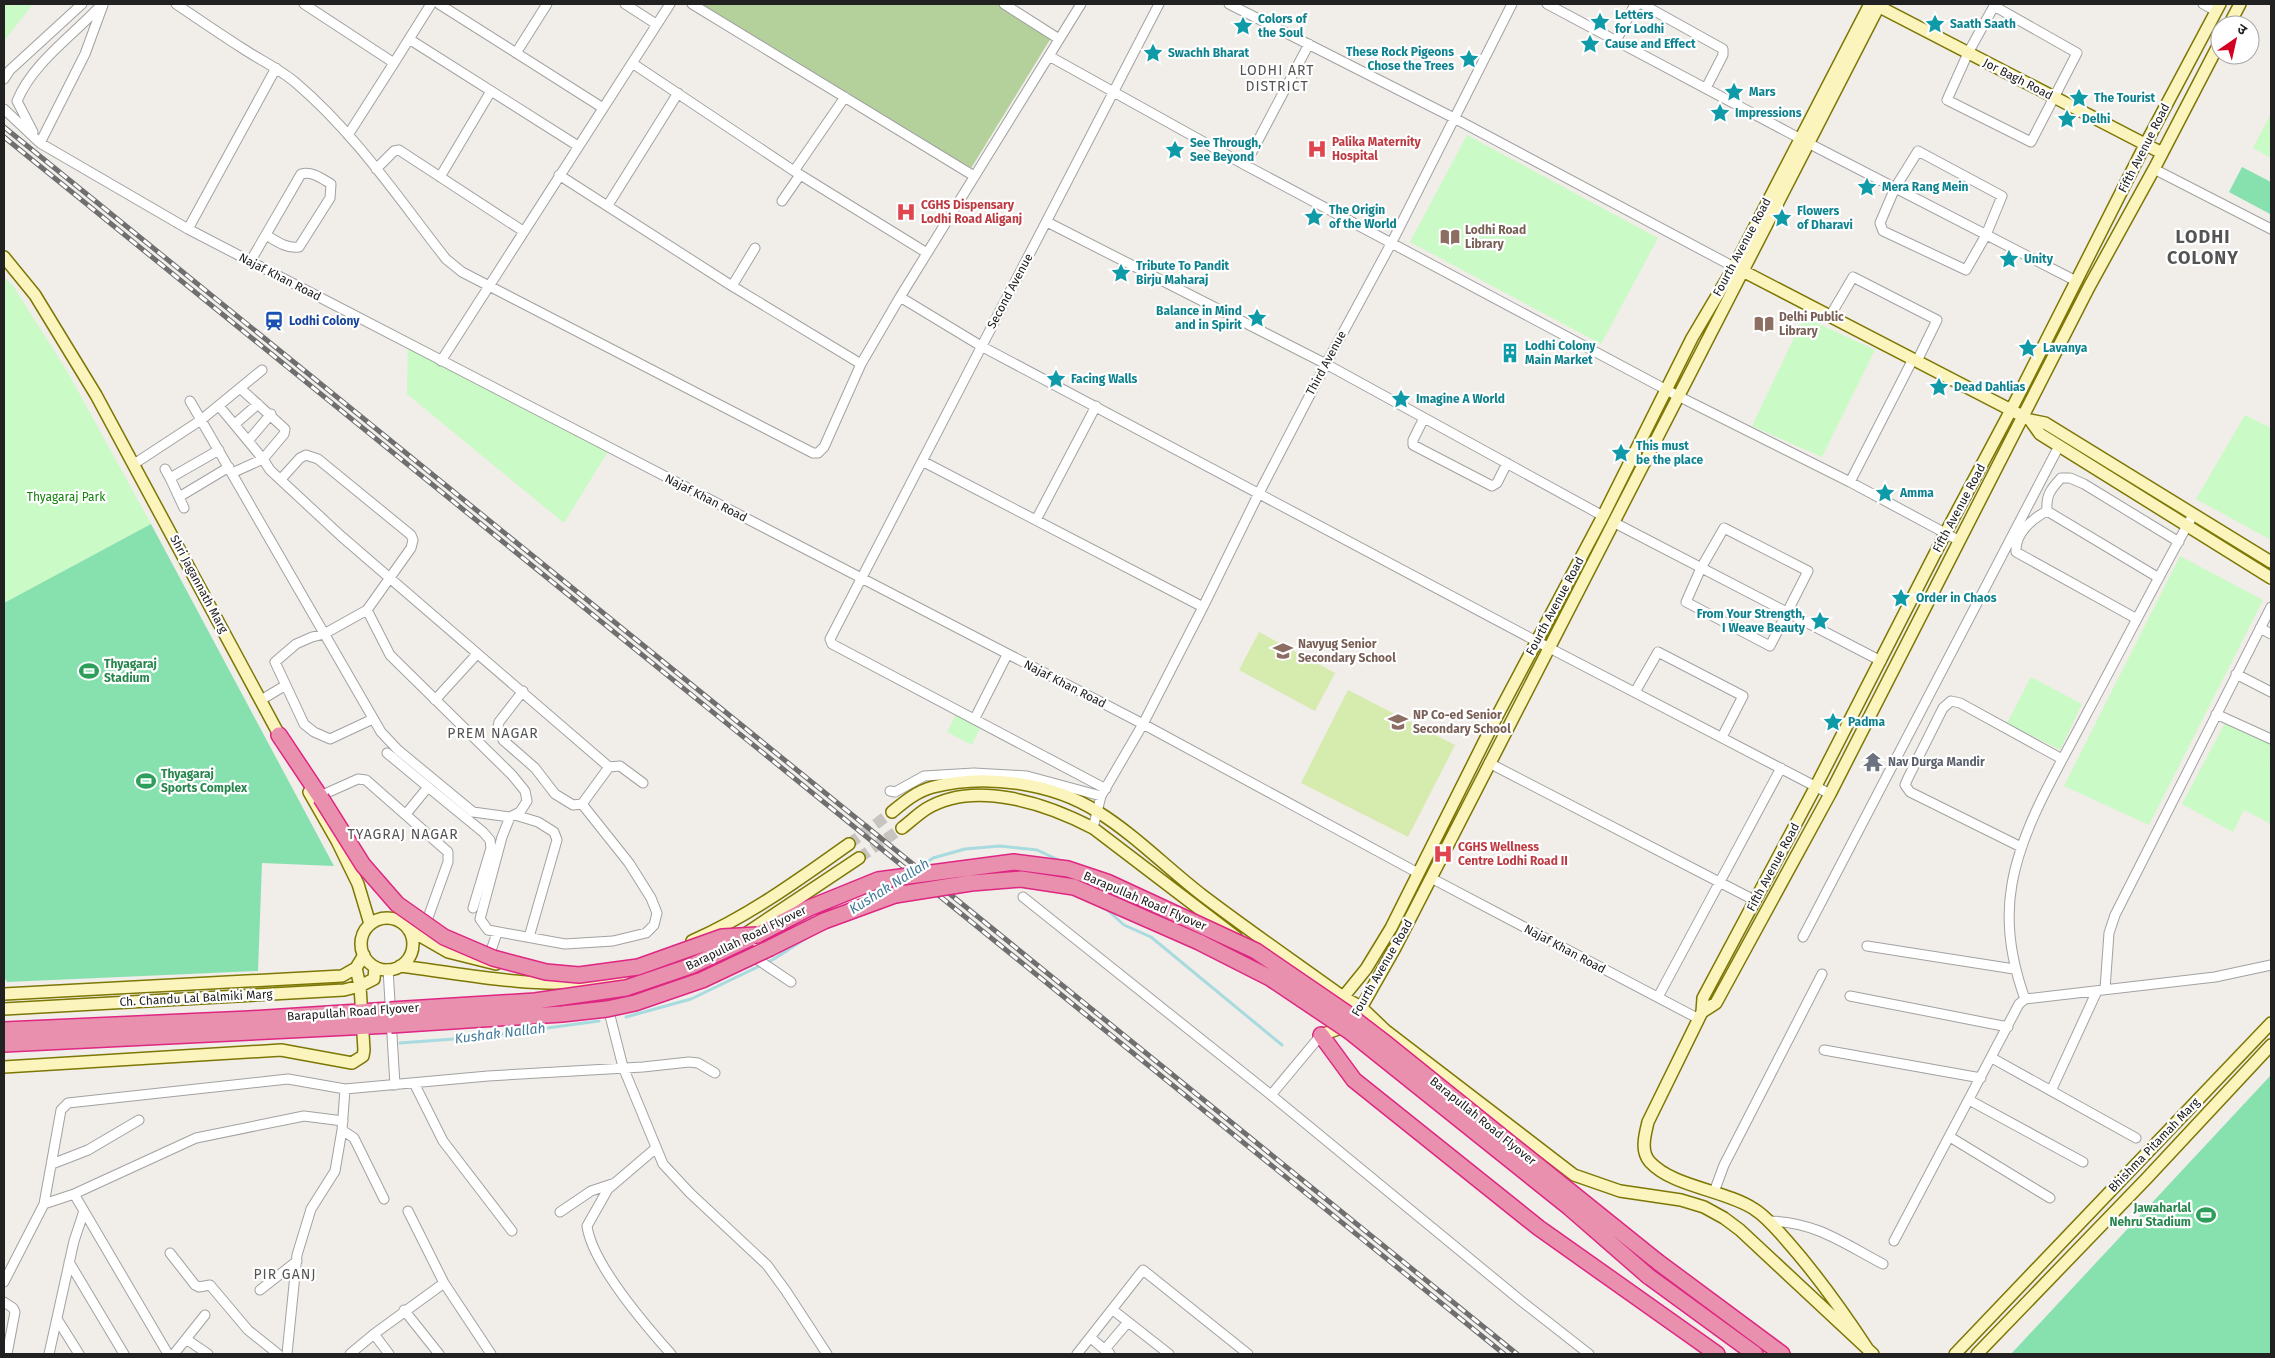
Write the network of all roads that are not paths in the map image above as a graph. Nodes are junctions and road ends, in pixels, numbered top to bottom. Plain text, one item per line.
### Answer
1 (82, 4) edge
2 (103, 4) edge
3 (176, 4) edge
4 (431, 4) edge
5 (439, 4) edge
6 (547, 4) edge
7 (625, 4) edge
8 (670, 4) edge
9 (692, 4) edge
10 (1004, 4) edge
11 (1081, 4) edge
12 (1159, 4) edge
13 (1229, 4) edge
14 (1512, 4) edge
15 (1548, 4) edge
16 (1640, 4) edge
17 (1876, 4) edge
18 (2202, 4) edge
19 (310, 5) edge
20 (2218, 7) edge
21 (656, 24) junction
22 (409, 39) junction
23 (1059, 39) junction
24 (1616, 41) junction
25 (1309, 44) junction
26 (516, 53) junction
27 (1968, 53) junction
28 (1049, 56) junction
29 (2210, 61) edge
30 (394, 63) junction
31 (632, 63) junction
32 (276, 68) junction
33 (4, 79) edge
34 (1706, 88) junction
35 (491, 91) junction
36 (1113, 92) junction
37 (678, 93) junction
38 (845, 97) junction
39 (2055, 98) junction
40 (4, 108) edge
41 (603, 108) junction
42 (1454, 118) junction
43 (348, 135) junction
44 (1804, 141) junction
45 (40, 143) junction
46 (2145, 145) junction
47 (578, 146) junction
48 (2162, 153) junction
49 (1245, 164) junction
50 (376, 169) junction
51 (2154, 169) junction
52 (797, 173) junction
53 (559, 175) junction
54 (974, 176) junction
55 (440, 177) junction
56 (1895, 188) junction
57 (782, 201) dead end
58 (608, 205) junction
59 (1047, 222) junction
60 (2271, 229) edge
61 (188, 230) junction
62 (524, 231) junction
63 (266, 235) junction
64 (1986, 235) junction
65 (1392, 242) junction
66 (755, 248) dead end
67 (927, 253) junction
68 (4, 257) edge
69 (250, 262) junction
70 (1738, 269) junction
71 (2076, 282) junction
72 (489, 284) junction
73 (732, 286) junction
74 (900, 297) junction
75 (1830, 316) junction
76 (981, 346) junction
77 (1915, 360) junction
78 (441, 361) junction
79 (861, 364) junction
80 (1326, 364) junction
81 (262, 370) dead end
82 (240, 388) junction
83 (1667, 390) junction
84 (1678, 396) junction
85 (190, 402) dead end
86 (258, 404) junction
87 (220, 406) junction
88 (1096, 406) junction
89 (2011, 410) junction
90 (270, 414) junction
91 (1424, 418) junction
92 (2027, 418) junction
93 (201, 420) junction
94 (235, 424) junction
95 (248, 440) junction
96 (2059, 446) junction
97 (219, 450) junction
98 (263, 459) junction
99 (922, 461) junction
100 (1507, 463) junction
101 (134, 464) junction
102 (165, 469) dead end
103 (231, 470) junction
104 (170, 478) junction
105 (280, 479) junction
106 (1850, 482) junction
107 (1259, 493) junction
108 (179, 497) junction
109 (184, 508) dead end
110 (2047, 511) junction
111 (2193, 515) junction
112 (1602, 516) junction
113 (1036, 520) junction
114 (1613, 522) junction
115 (2187, 526) junction
116 (1945, 534) junction
117 (1958, 540) junction
118 (2178, 542) junction
119 (2271, 562) edge
120 (1701, 568) junction
121 (389, 577) junction
122 (861, 578) junction
123 (2159, 578) junction
124 (2271, 578) edge
125 (1203, 607) junction
126 (2271, 607) edge
127 (367, 610) junction
128 (1788, 612) junction
129 (2137, 619) junction
130 (2260, 628) junction
131 (324, 634) junction
132 (2271, 634) edge
133 (1536, 641) junction
134 (1548, 648) junction
135 (477, 654) junction
136 (1007, 655) junction
137 (1881, 660) junction
138 (2236, 674) junction
139 (286, 685) junction
140 (523, 692) junction
141 (1636, 692) junction
142 (2271, 692) edge
143 (261, 700) junction
144 (435, 700) junction
145 (2216, 714) junction
146 (975, 718) junction
147 (373, 719) junction
148 (1143, 724) junction
149 (279, 735) junction
150 (1722, 737) junction
151 (2271, 739) edge
152 (387, 753) dead end
153 (2062, 758) junction
154 (1489, 763) junction
155 (609, 767) junction
156 (1781, 768) junction
157 (643, 783) dead end
158 (1816, 786) junction
159 (428, 787) junction
160 (890, 791) dead end
161 (1103, 792) junction
162 (1830, 794) junction
163 (321, 797) junction
164 (582, 804) junction
165 (1097, 811) junction
166 (892, 812) tunnel mouth
167 (406, 814) junction
168 (512, 816) junction
169 (902, 828) tunnel mouth
170 (1092, 828) junction
171 (849, 844) tunnel mouth
172 (2021, 847) junction
173 (859, 858) tunnel mouth
174 (1418, 873) junction
175 (1431, 878) junction
176 (1720, 882) junction
177 (1023, 897) dead end
178 (1754, 900) junction
179 (473, 908) dead end
180 (370, 924) junction
181 (722, 928) junction
182 (408, 929) junction
183 (498, 933) junction
184 (757, 935) junction
185 (529, 937) junction
186 (1803, 937) dead end
187 (422, 938) junction
188 (732, 942) junction
189 (1867, 946) dead end
190 (364, 955) junction
191 (487, 963) junction
192 (2271, 965) edge
193 (400, 966) junction
194 (376, 967) junction
195 (356, 968) junction
196 (388, 969) junction
197 (2014, 969) junction
198 (1822, 974) dead end
199 (601, 980) junction
200 (791, 982) dead end
201 (360, 986) junction
202 (2101, 990) junction
203 (4, 994) edge
204 (1850, 996) dead end
205 (1344, 997) junction
206 (1658, 997) junction
207 (2025, 999) junction
208 (1361, 1007) junction
209 (4, 1009) edge
210 (1332, 1010) junction
211 (1701, 1016) junction
212 (1352, 1021) junction
213 (2271, 1023) edge
214 (2008, 1027) junction
215 (4, 1030) edge
216 (1385, 1030) junction
217 (1321, 1035) junction
218 (4, 1044) edge
219 (2271, 1045) edge
220 (1824, 1050) dead end
221 (1992, 1058) junction
222 (4, 1067) edge
223 (623, 1067) junction
224 (714, 1073) dead end
225 (1981, 1078) junction
226 (414, 1083) junction
227 (395, 1085) junction
228 (345, 1089) junction
229 (2051, 1092) junction
230 (1271, 1095) junction
231 (1969, 1100) junction
232 (139, 1120) dead end
233 (342, 1126) junction
234 (1950, 1137) junction
235 (2136, 1138) dead end
236 (656, 1148) junction
237 (2083, 1162) dead end
238 (52, 1164) junction
239 (613, 1184) junction
240 (1714, 1192) junction
241 (74, 1194) junction
242 (2050, 1198) dead end
243 (384, 1199) dead end
244 (44, 1204) junction
245 (84, 1211) junction
246 (408, 1211) dead end
247 (560, 1212) dead end
248 (1770, 1221) junction
249 (512, 1231) dead end
250 (1894, 1241) dead end
251 (170, 1253) dead end
252 (296, 1261) junction
253 (69, 1262) junction
254 (1882, 1264) dead end
255 (4, 1282) edge
256 (444, 1283) junction
257 (260, 1290) dead end
258 (4, 1302) edge
259 (1685, 1303) junction
260 (404, 1310) junction
261 (1113, 1310) junction
262 (205, 1315) dead end
263 (58, 1319) junction
264 (1671, 1321) junction
265 (1128, 1322) junction
266 (1723, 1331) junction
267 (374, 1334) junction
268 (1091, 1338) junction
269 (186, 1339) junction
270 (1713, 1351) edge
271 (1870, 1351) edge
272 (1108, 1352) edge
273 (7, 1354) edge
274 (49, 1354) edge
275 (78, 1354) edge
276 (124, 1354) edge
277 (168, 1354) edge
278 (174, 1354) edge
279 (208, 1354) edge
280 (278, 1354) edge
281 (287, 1354) edge
282 (350, 1354) edge
283 (389, 1354) edge
284 (439, 1354) edge
285 (491, 1354) edge
286 (671, 1354) edge
287 (827, 1354) edge
288 (1077, 1354) edge
289 (1169, 1354) edge
290 (1248, 1354) edge
291 (1589, 1354) edge
292 (1755, 1354) edge
293 (1782, 1354) edge
294 (1955, 1354) edge
295 (1977, 1354) edge

1 - 33 street
2 - 45 street
2 - 45 street
3 - 32 street
4 - 22 street
5 - 26 street
6 - 26 street
7 - 21 street
8 - 21 street
9 - 38 street
10 - 23 street
11 - 23 street
12 - 36 street, Second Avenue
13 - 25 street
14 - 42 street, Third Avenue
15 - 24 street
16 - 24 street
16 - 34 street
17 - 27 street, Jor Bagh Road
17 - 44 street, Fourth Avenue Road
18 - 20 street
19 - 30 street
20 - 46 street, Fifth Avenue Road
21 - 31 street
22 - 30 street
22 - 35 street
23 - 28 street
24 - 34 street
25 - 42 street
25 - 49 street
26 - 41 street
27 - 39 street, Jor Bagh Road
27 - 39 street
27 - 39 street
28 - 36 street
28 - 54 street
29 - 48 street, Fifth Avenue Road
30 - 43 street
31 - 37 street
31 - 41 street
32 - 43 street
32 - 61 street
34 - 44 street
35 - 47 street
35 - 55 street
36 - 49 street
36 - 59 street, Second Avenue
37 - 52 street
37 - 58 street
38 - 52 street
38 - 54 street
39 - 46 street, Jor Bagh Road
40 - 45 street, Najaf Khan Road
41 - 47 street
42 - 65 street, Third Avenue
42 - 70 street
43 - 50 street
44 - 56 street
44 - 70 street, Fourth Avenue Road
45 - 61 street, Najaf Khan Road
46 - 48 street, Jor Bagh Road
46 - 71 street, Fifth Avenue Road
47 - 53 street
48 - 51 street, Fifth Avenue Road
49 - 65 street
50 - 55 street
50 - 72 street
51 - 60 street
51 - 92 street, Fifth Avenue Road
52 - 57 street
52 - 67 street
53 - 58 street
53 - 62 street
54 - 67 street
55 - 62 street
56 - 64 street
56 - 64 street
56 - 64 street
58 - 73 street
59 - 76 street, Second Avenue
59 - 80 street
61 - 69 street, Najaf Khan Road
62 - 72 street
63 - 63 street
63 - 69 street
64 - 71 street
65 - 80 street, Third Avenue
65 - 83 street
66 - 73 street
67 - 74 street
68 - 101 street, Shri Jagannath Marg
69 - 78 street, Najaf Khan Road
70 - 75 street
70 - 83 street, Fourth Avenue Road
70 - 84 street, Fourth Avenue Road
71 - 89 street, Fifth Avenue Road
72 - 78 street
72 - 79 street
73 - 79 street
74 - 76 street
74 - 79 street
75 - 77 street
75 - 77 street
76 - 88 street
76 - 99 street, Second Avenue
77 - 89 street
77 - 106 street
78 - 122 street, Najaf Khan Road
80 - 91 street
80 - 107 street, Third Avenue
81 - 82 street
82 - 86 street
82 - 87 street
83 - 84 street
83 - 112 street, Fourth Avenue Road
84 - 106 street
84 - 114 street, Fourth Avenue Road
85 - 93 street
86 - 90 street
86 - 94 street
87 - 93 street
87 - 94 street
88 - 107 street
88 - 113 street
89 - 92 street
89 - 116 street, Fifth Avenue Road
90 - 95 street
90 - 98 street
91 - 100 street
91 - 100 street
92 - 96 street
92 - 111 street
92 - 117 street, Fifth Avenue Road
93 - 97 street
93 - 101 street
94 - 95 street
95 - 98 street
96 - 115 street
96 - 186 street
97 - 103 street
97 - 104 street
98 - 103 street
98 - 105 street
99 - 113 street
99 - 122 street, Second Avenue
100 - 112 street
101 - 143 street, Shri Jagannath Marg
102 - 104 street
103 - 108 street
103 - 131 street
104 - 108 street
105 - 121 street
105 - 121 street
106 - 116 street
107 - 125 street, Third Avenue
107 - 133 street
108 - 109 street
110 - 118 street
110 - 123 street
110 - 129 street
111 - 115 street
111 - 119 street
112 - 133 street, Fourth Avenue Road
113 - 125 street
114 - 120 street
114 - 134 street, Fourth Avenue Road
115 - 118 street
115 - 124 street
116 - 117 street
116 - 137 street, Fifth Avenue Road
117 - 162 street, Fifth Avenue Road
118 - 123 street
120 - 128 street
120 - 128 street
120 - 128 street
121 - 127 street
121 - 135 street
122 - 136 street, Najaf Khan Road
122 - 146 street, Second Avenue
123 - 129 street
125 - 148 street, Third Avenue
126 - 130 street
127 - 131 street
127 - 144 street
128 - 137 street
129 - 153 street
130 - 132 street
130 - 138 street
131 - 139 street
131 - 147 street
133 - 134 street
133 - 174 street, Fourth Avenue Road
134 - 141 street
134 - 154 street, Fourth Avenue Road
135 - 140 street
135 - 144 street
136 - 146 street
136 - 148 street, Najaf Khan Road
137 - 158 street, Fifth Avenue Road
138 - 142 street
138 - 145 street
139 - 143 street
139 - 147 street
140 - 155 street
140 - 164 street
141 - 150 street
141 - 150 street
143 - 149 street, Shri Jagannath Marg
144 - 168 street
145 - 151 street
145 - 202 street
146 - 161 street
147 - 168 street
148 - 161 street, Third Avenue
148 - 174 street, Najaf Khan Road
149 - 163 highway
149 - 180 street, Shri Jagannath Marg
150 - 156 street
152 - 159 street
153 - 172 street
153 - 172 street
154 - 175 street, Fourth Avenue Road
154 - 176 street
155 - 157 street
155 - 164 street
156 - 158 street
156 - 176 street
158 - 162 street
158 - 178 street, Fifth Avenue Road
159 - 167 street
159 - 179 street
160 - 161 street
161 - 165 street, Third Avenue
162 - 211 street, Fifth Avenue Road
163 - 167 street
163 - 184 highway, bridge
164 - 185 street
165 - 166 street
165 - 170 street, Third Avenue
165 - 205 street
167 - 187 street
168 - 183 street
168 - 185 street
169 - 170 street
170 - 210 street
171 - 181 street
172 - 197 street
173 - 188 street
174 - 205 street, Fourth Avenue Road
175 - 206 street, Najaf Khan Road
175 - 208 street, Fourth Avenue Road
176 - 178 street
176 - 206 street
177 - 230 street
178 - 211 street, Fifth Avenue Road
180 - 182 street
180 - 190 street
181 - 188 street
181 - 191 street
182 - 187 street
182 - 193 street
183 - 185 street
183 - 191 street
184 - 215 highway, Barapullah Road Flyover, bridge
184 - 293 highway, Barapullah Road Flyover, bridge
187 - 191 street
188 - 199 street
188 - 200 street
189 - 197 street
190 - 194 street
190 - 195 street
192 - 202 street
193 - 196 street
193 - 199 street
194 - 196 street
194 - 201 street
195 - 201 street
195 - 203 street, Ch. Chandu Lal Balmiki Marg
196 - 227 street, bridge
197 - 207 street
198 - 240 street
199 - 223 street
201 - 209 street, Ch. Chandu Lal Balmiki Marg
201 - 222 street
202 - 207 street
202 - 229 street
204 - 214 street
205 - 208 street
205 - 210 street, Fourth Avenue Road
206 - 211 street, Najaf Khan Road
207 - 214 street
208 - 212 street, Fourth Avenue Road
208 - 216 street
210 - 212 street
210 - 217 street, Fourth Avenue Road
211 - 240 street, Fifth Avenue Road
212 - 216 street
212 - 217 street, Fourth Avenue Road
213 - 294 street, Bhishma Pitamah Marg
214 - 221 street
216 - 271 street
217 - 230 street
217 - 264 highway
218 - 259 highway, Barapullah Road Flyover, bridge
219 - 295 street, Bhishma Pitamah Marg
220 - 225 street
221 - 225 street
221 - 229 street
223 - 224 street
223 - 226 street
223 - 236 street
225 - 231 street
226 - 227 street
226 - 249 street
227 - 228 street
228 - 233 street
228 - 238 street
229 - 235 street
230 - 291 street
231 - 234 street
231 - 237 street
232 - 238 street
233 - 241 street
233 - 243 street
233 - 252 street
234 - 242 street
234 - 250 street
236 - 239 street
236 - 287 street
238 - 244 street
239 - 247 street
239 - 286 street
240 - 248 street, Fifth Avenue Road
241 - 244 street
241 - 245 street
244 - 255 street
245 - 253 street
245 - 277 street
246 - 256 street
248 - 254 street
248 - 271 street, Fifth Avenue Road
251 - 280 street
252 - 257 street
252 - 281 street
253 - 263 street
253 - 276 street
256 - 260 street
256 - 285 street
258 - 273 street
259 - 264 highway
259 - 266 highway, Barapullah Road Flyover
260 - 267 street
260 - 284 street
261 - 265 street
261 - 268 street
261 - 290 street
262 - 269 street
263 - 274 street
263 - 275 street
264 - 270 highway
265 - 272 street
265 - 289 street
266 - 270 highway
266 - 292 highway, Barapullah Road Flyover
267 - 282 street
267 - 283 street
268 - 272 street
268 - 288 street
269 - 278 street
269 - 279 street

